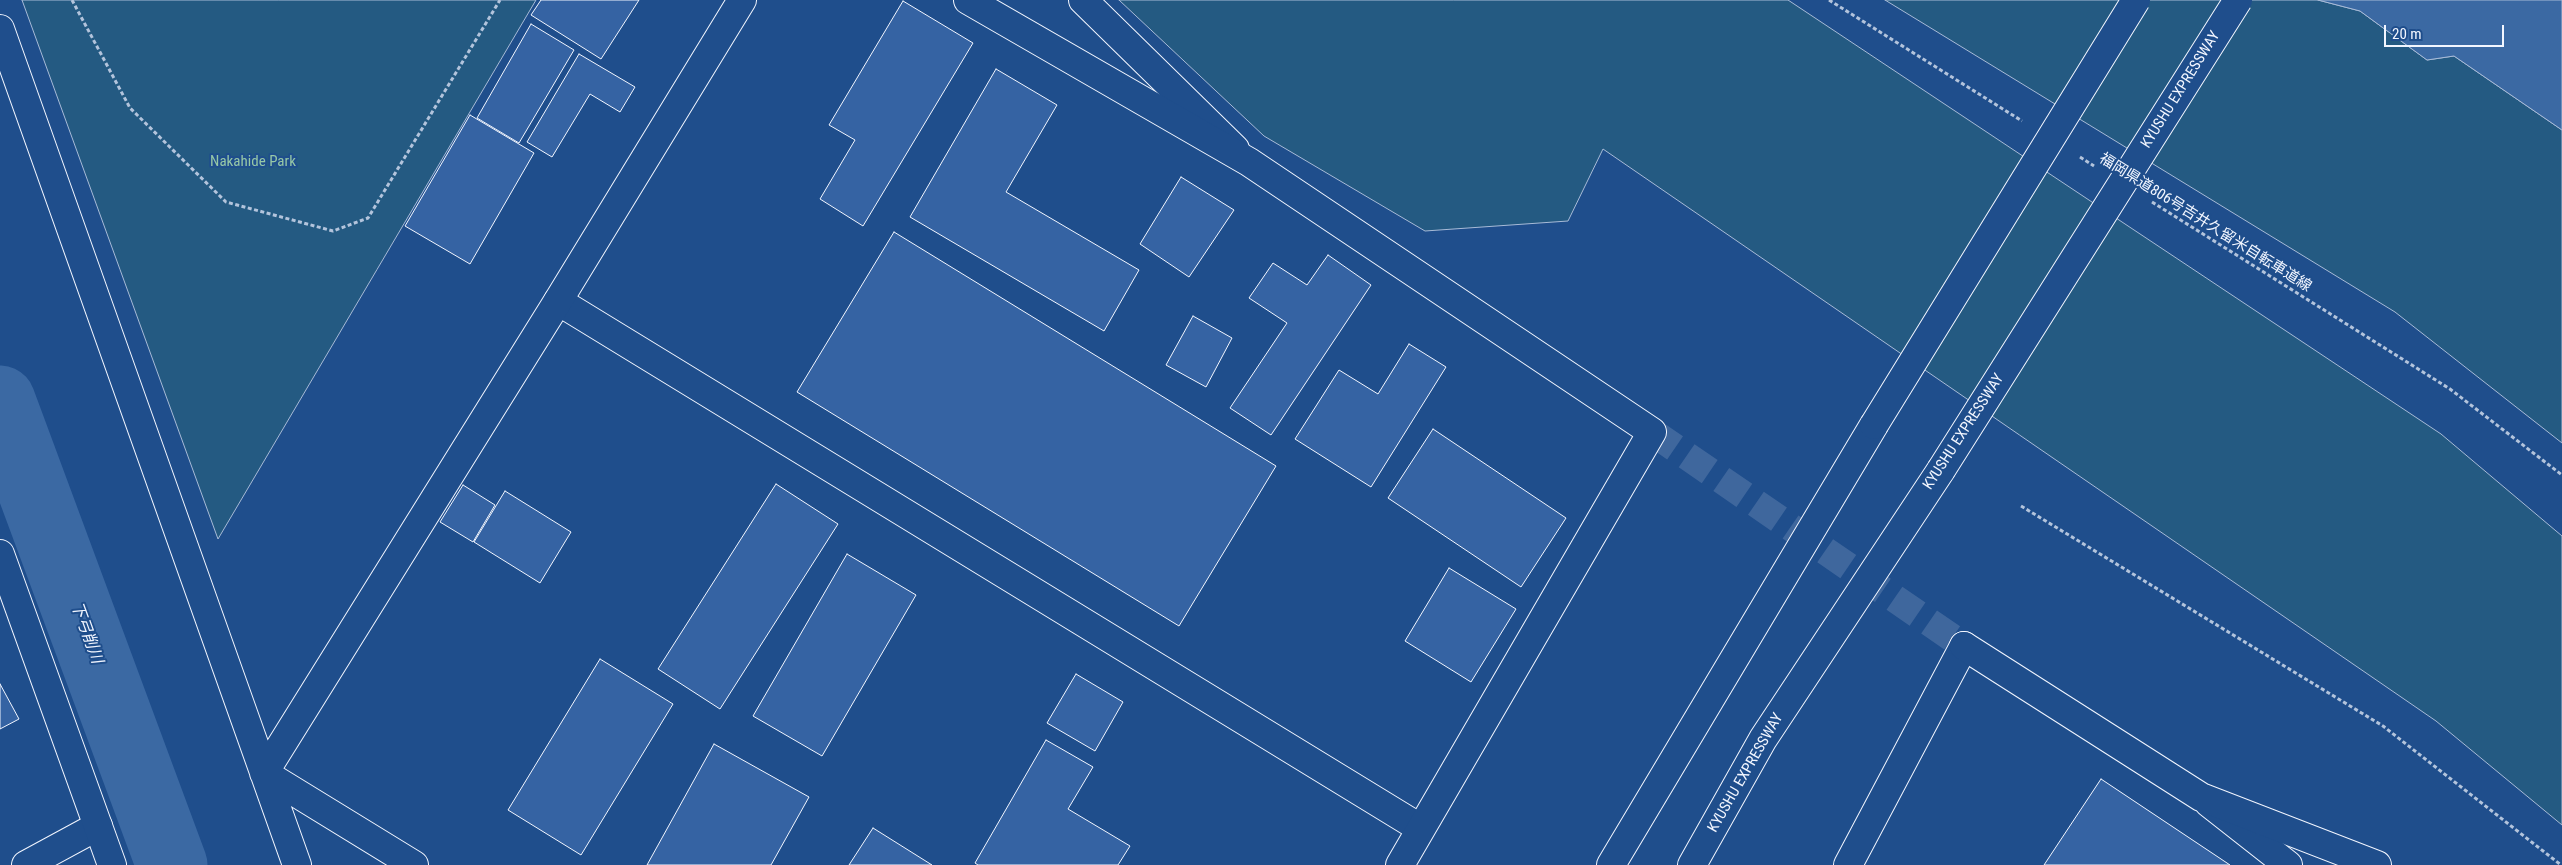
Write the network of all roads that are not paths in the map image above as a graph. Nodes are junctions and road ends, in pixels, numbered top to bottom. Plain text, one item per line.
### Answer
1 (742, 0) edge
2 (968, 0) edge
3 (1083, 0) edge
4 (2136, 0) edge
5 (2238, 0) edge
6 (0, 29) edge
7 (1248, 162) junction
8 (558, 301) junction
9 (0, 554) edge
10 (264, 773) junction
11 (2201, 797) junction
12 (98, 826) junction
13 (1420, 828) junction
14 (26, 865) edge
15 (112, 865) edge
16 (297, 865) edge
17 (414, 865) edge
18 (1400, 865) edge
19 (1611, 865) edge
20 (1692, 865) edge
21 (1848, 865) edge
22 (2288, 865) edge
23 (2377, 865) edge

1 - 8 main road
2 - 7 main road
3 - 7 main road
4 - 19 main road, bridge
5 - 20 main road, KYUSHU EXPRESSWAY, bridge
6 - 10 main road
7 - 13 main road
8 - 10 main road
8 - 13 main road
9 - 12 main road
10 - 16 main road
10 - 17 main road
11 - 21 main road
11 - 22 main road
11 - 23 main road
12 - 14 main road
12 - 15 main road
13 - 18 main road

